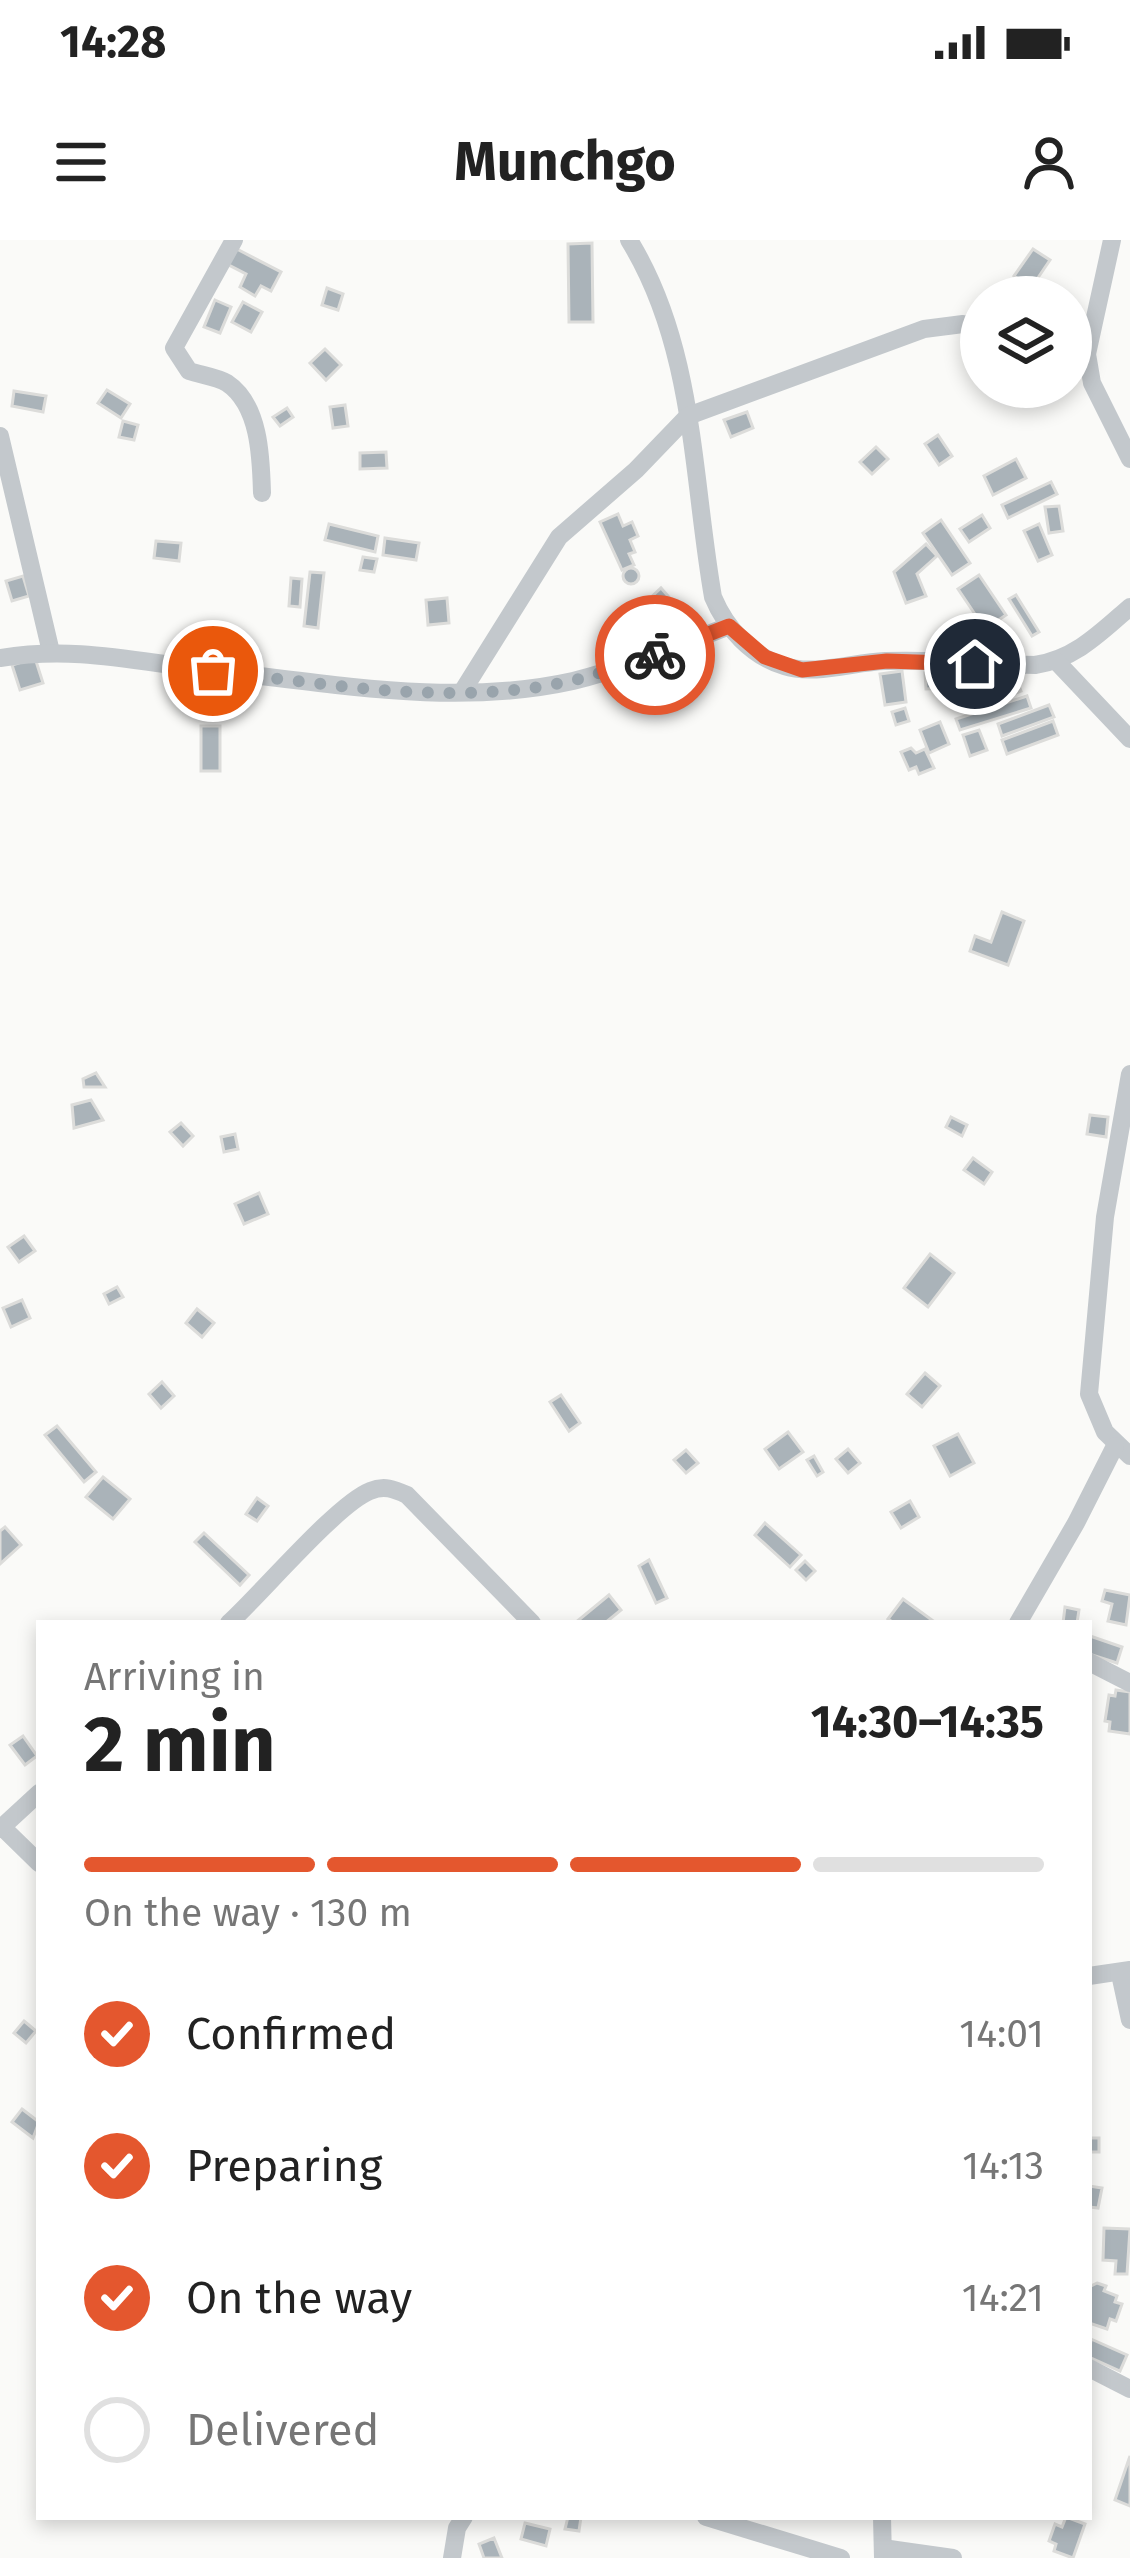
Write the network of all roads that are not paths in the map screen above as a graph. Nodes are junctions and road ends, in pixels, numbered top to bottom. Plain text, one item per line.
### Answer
1 (234, 240) edge
2 (629, 240) edge
3 (1112, 240) edge
4 (960, 324) edge
5 (1092, 331) edge
6 (1092, 390) edge
7 (688, 416) junction
8 (0, 436) edge
9 (1130, 459) edge
10 (262, 493) dead end
11 (1130, 607) edge
12 (729, 626) junction
13 (51, 652) junction
14 (0, 658) edge
15 (1057, 662) junction
16 (462, 692) junction
17 (1130, 739) edge
18 (1130, 1074) edge
19 (1123, 1451) edge
20 (232, 1620) edge
21 (529, 1620) edge
22 (1020, 1620) edge
23 (1092, 1664) edge
24 (1130, 1683) edge
25 (36, 1796) edge
26 (1, 1828) edge
27 (36, 1860) edge
28 (1125, 1972) edge
29 (1092, 1976) edge
30 (1130, 2020) edge
31 (1092, 2370) edge
32 (1130, 2389) edge
33 (462, 2520) edge
34 (716, 2520) edge
35 (882, 2520) edge
36 (883, 2553) edge
37 (452, 2558) edge
38 (841, 2558) edge
39 (953, 2558) edge

1 - 10 street
2 - 7 street
3 - 5 street
4 - 7 street
6 - 9 street
7 - 12 street
7 - 16 street
8 - 13 street
11 - 15 street
12 - 15 street
12 - 16 street
13 - 14 street
13 - 16 street
15 - 17 street
18 - 19 street
19 - 22 street
20 - 21 street
23 - 24 street
25 - 26 street
26 - 27 street
28 - 29 street
28 - 30 street
31 - 32 street
33 - 37 street
34 - 38 street
35 - 36 street
36 - 39 street

